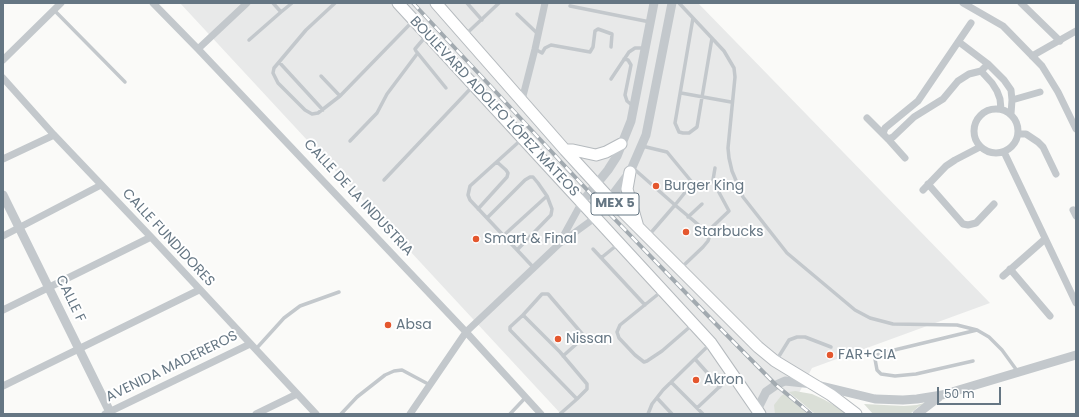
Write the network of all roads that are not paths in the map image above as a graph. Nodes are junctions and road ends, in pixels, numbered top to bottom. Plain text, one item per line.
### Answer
1 (61, 3) edge
2 (152, 3) edge
3 (247, 3) edge
4 (273, 3) edge
5 (292, 3) edge
6 (335, 3) edge
7 (398, 3) edge
8 (436, 3) edge
9 (467, 3) edge
10 (499, 3) edge
11 (544, 3) edge
12 (654, 3) edge
13 (672, 3) edge
14 (679, 3) edge
15 (963, 3) edge
16 (1021, 3) edge
17 (570, 6) dead end
18 (54, 10) junction
19 (282, 12) junction
20 (517, 14) dead end
21 (693, 18) junction
22 (414, 20) junction
23 (482, 20) junction
24 (651, 22) junction
25 (971, 23) dead end
26 (1076, 30) edge
27 (427, 35) junction
28 (538, 35) junction
29 (464, 36) junction
30 (712, 38) junction
31 (249, 40) dead end
32 (1060, 41) junction
33 (959, 42) junction
34 (611, 47) dead end
35 (646, 48) junction
36 (198, 49) junction
37 (536, 49) junction
38 (417, 54) junction
39 (1032, 56) junction
40 (624, 59) junction
41 (3, 60) edge
42 (279, 62) junction
43 (988, 64) junction
44 (981, 70) junction
45 (321, 76) dead end
46 (3, 78) edge
47 (610, 79) dead end
48 (125, 82) dead end
49 (474, 85) junction
50 (446, 88) dead end
51 (1040, 92) dead end
52 (681, 93) junction
53 (340, 96) junction
54 (702, 96) junction
55 (522, 100) junction
56 (1012, 100) junction
57 (918, 101) junction
58 (732, 102) junction
59 (634, 106) junction
60 (1001, 108) junction
61 (323, 110) junction
62 (925, 110) junction
63 (1011, 114) junction
64 (867, 118) dead end
65 (1076, 129) edge
66 (1018, 134) junction
67 (54, 135) junction
68 (886, 136) junction
69 (523, 138) junction
70 (350, 141) dead end
71 (621, 144) junction
72 (642, 146) junction
73 (980, 147) junction
74 (565, 150) junction
75 (1004, 152) junction
76 (905, 158) dead end
77 (3, 159) edge
78 (497, 162) junction
79 (715, 168) dead end
80 (631, 169) junction
81 (1056, 174) dead end
82 (384, 180) dead end
83 (597, 183) junction
84 (101, 185) junction
85 (3, 196) edge
86 (547, 196) junction
87 (610, 199) junction
88 (582, 202) junction
89 (702, 204) dead end
90 (994, 204) dead end
91 (675, 205) junction
92 (478, 209) junction
93 (596, 217) junction
94 (688, 217) junction
95 (487, 218) junction
96 (19, 228) junction
97 (707, 232) junction
98 (643, 233) junction
99 (3, 236) edge
100 (503, 236) junction
101 (151, 237) junction
102 (1045, 239) junction
103 (620, 242) junction
104 (559, 244) junction
105 (593, 249) dead end
106 (516, 250) junction
107 (601, 258) junction
108 (534, 268) junction
109 (1010, 269) junction
110 (680, 270) junction
111 (1003, 276) dead end
112 (49, 288) junction
113 (199, 290) junction
114 (663, 291) junction
115 (339, 292) dead end
116 (1076, 303) edge
117 (645, 305) junction
118 (3, 310) edge
119 (523, 315) junction
120 (1050, 316) dead end
121 (693, 323) junction
122 (977, 330) junction
123 (466, 332) junction
124 (711, 343) junction
125 (250, 344) junction
126 (831, 347) dead end
127 (79, 350) junction
128 (255, 350) junction
129 (1076, 355) edge
130 (563, 356) junction
131 (695, 359) junction
132 (973, 361) dead end
133 (775, 362) junction
134 (1018, 372) junction
135 (733, 375) junction
136 (672, 382) junction
137 (813, 384) junction
138 (430, 385) junction
139 (3, 386) edge
140 (720, 387) junction
141 (297, 394) junction
142 (942, 395) junction
143 (526, 397) junction
144 (657, 398) junction
145 (577, 399) junction
146 (697, 408) junction
147 (109, 413) edge
148 (758, 413) edge
149 (256, 414) edge
150 (316, 414) edge
151 (341, 414) edge
152 (410, 414) edge
153 (510, 414) edge
154 (541, 414) edge
155 (560, 414) edge
156 (648, 414) edge
157 (672, 414) edge
158 (703, 414) edge
159 (856, 414) edge
160 (917, 414) edge

1 - 18 street
2 - 36 street, CALLE DE LA INDUSTRIA
3 - 36 street
4 - 19 lane
5 - 19 lane
6 - 42 lane
7 - 22 main road, BOULEVARD ADOLFO LÓPEZ MATEOS / MEX 5
8 - 29 main road, BOULEVARD ADOLFO LÓPEZ MATEOS / MEX 5
9 - 23 lane
10 - 23 lane
11 - 28 street
12 - 24 street
13 - 72 street
14 - 21 lane
15 - 39 street
16 - 32 street
17 - 24 lane
18 - 41 street
18 - 48 lane
19 - 31 lane
20 - 28 lane
21 - 30 lane
21 - 52 lane
22 - 27 main road, BOULEVARD ADOLFO LÓPEZ MATEOS / MEX 5
22 - 53 lane
23 - 29 lane
24 - 35 street
25 - 33 street
26 - 32 street
27 - 38 lane
27 - 49 main road, BOULEVARD ADOLFO LÓPEZ MATEOS / MEX 5
28 - 37 street
29 - 55 main road, BOULEVARD ADOLFO LÓPEZ MATEOS / MEX 5
30 - 54 lane
30 - 58 lane
32 - 39 street
33 - 43 street
33 - 57 street
34 - 37 lane
35 - 40 lane
35 - 59 street
36 - 123 street, CALLE DE LA INDUSTRIA
37 - 55 street
38 - 50 lane
38 - 70 lane
39 - 65 street
40 - 47 lane
40 - 59 lane
42 - 61 lane
42 - 61 lane
43 - 44 street
43 - 56 street
44 - 60 street
44 - 62 street
45 - 53 lane
46 - 67 street, CALLE FUNDIDORES
49 - 69 main road, BOULEVARD ADOLFO LÓPEZ MATEOS / MEX 5
49 - 82 lane
51 - 56 street
52 - 54 lane
52 - 54 lane
53 - 61 lane
54 - 58 lane
55 - 74 main road, BOULEVARD ADOLFO LÓPEZ MATEOS / MEX 5
56 - 63 street
57 - 62 street
57 - 68 street
58 - 122 lane
59 - 71 street
60 - 63 street
60 - 73 street
62 - 68 street
63 - 66 street
64 - 68 street
66 - 75 street
66 - 81 street
67 - 77 street
67 - 84 street, CALLE FUNDIDORES
68 - 76 street
69 - 78 lane
69 - 88 main road, BOULEVARD ADOLFO LÓPEZ MATEOS / MEX 5
71 - 74 main road
71 - 83 street
72 - 80 street
72 - 91 lane
73 - 75 street
73 - 90 street
74 - 83 main road, BOULEVARD ADOLFO LÓPEZ MATEOS / MEX 5
75 - 102 street
78 - 92 lane
78 - 92 lane
79 - 97 lane
80 - 87 street
80 - 91 lane
80 - 98 main road
83 - 87 main road, BOULEVARD ADOLFO LÓPEZ MATEOS / MEX 5
83 - 88 street
84 - 96 street
84 - 101 street, CALLE FUNDIDORES
85 - 96 street, CALLE F
86 - 95 lane
86 - 100 lane
86 - 106 lane
87 - 93 street
87 - 98 main road, BOULEVARD ADOLFO LÓPEZ MATEOS / MEX 5
88 - 93 main road, BOULEVARD ADOLFO LÓPEZ MATEOS / MEX 5
88 - 104 street
89 - 94 lane
91 - 94 lane
91 - 98 lane
92 - 95 lane
93 - 103 main road, BOULEVARD ADOLFO LÓPEZ MATEOS / MEX 5
93 - 104 street
94 - 97 lane
95 - 100 lane
96 - 99 street
96 - 112 street, CALLE F
97 - 110 lane
98 - 110 main road, BOULEVARD ADOLFO LÓPEZ MATEOS / MEX 5
100 - 106 lane
101 - 112 street
101 - 113 street, CALLE FUNDIDORES
102 - 109 street
102 - 116 street
103 - 107 lane
103 - 114 main road, BOULEVARD ADOLFO LÓPEZ MATEOS / MEX 5
104 - 108 street
105 - 107 lane
106 - 108 lane
107 - 117 lane
108 - 123 street
109 - 111 street
109 - 120 street
110 - 133 main road, BOULEVARD ADOLFO LÓPEZ MATEOS / MEX 5
112 - 118 street
112 - 127 street, CALLE F
113 - 125 street, CALLE FUNDIDORES
113 - 127 street
114 - 117 lane
114 - 121 main road, BOULEVARD ADOLFO LÓPEZ MATEOS / MEX 5
115 - 128 lane
117 - 121 lane
119 - 130 lane
119 - 130 lane
119 - 145 lane
121 - 124 main road, BOULEVARD ADOLFO LÓPEZ MATEOS / MEX 5
122 - 132 lane
122 - 134 lane
123 - 138 street
123 - 143 street, CALLE DE LA INDUSTRIA
124 - 131 lane
124 - 135 main road, BOULEVARD ADOLFO LÓPEZ MATEOS / MEX 5
125 - 128 street, CALLE FUNDIDORES
125 - 147 street, AVENIDA MADEREROS
126 - 133 lane
127 - 139 street
127 - 147 street, CALLE F
128 - 141 street, CALLE FUNDIDORES
129 - 134 street
130 - 145 lane
131 - 136 lane
131 - 140 lane
133 - 137 main road, BOULEVARD ADOLFO LÓPEZ MATEOS / MEX 5
134 - 142 street
135 - 140 lane
135 - 148 main road, BOULEVARD ADOLFO LÓPEZ MATEOS / MEX 5
136 - 144 lane
136 - 146 lane
137 - 142 street
137 - 148 street
137 - 159 main road, BOULEVARD ADOLFO LÓPEZ MATEOS / MEX 5
138 - 151 lane
138 - 152 street
140 - 146 lane
141 - 149 street
141 - 150 street, CALLE FUNDIDORES
142 - 160 street
143 - 153 lane
143 - 154 street, CALLE DE LA INDUSTRIA
144 - 156 lane
144 - 157 lane
145 - 155 lane
146 - 158 lane

